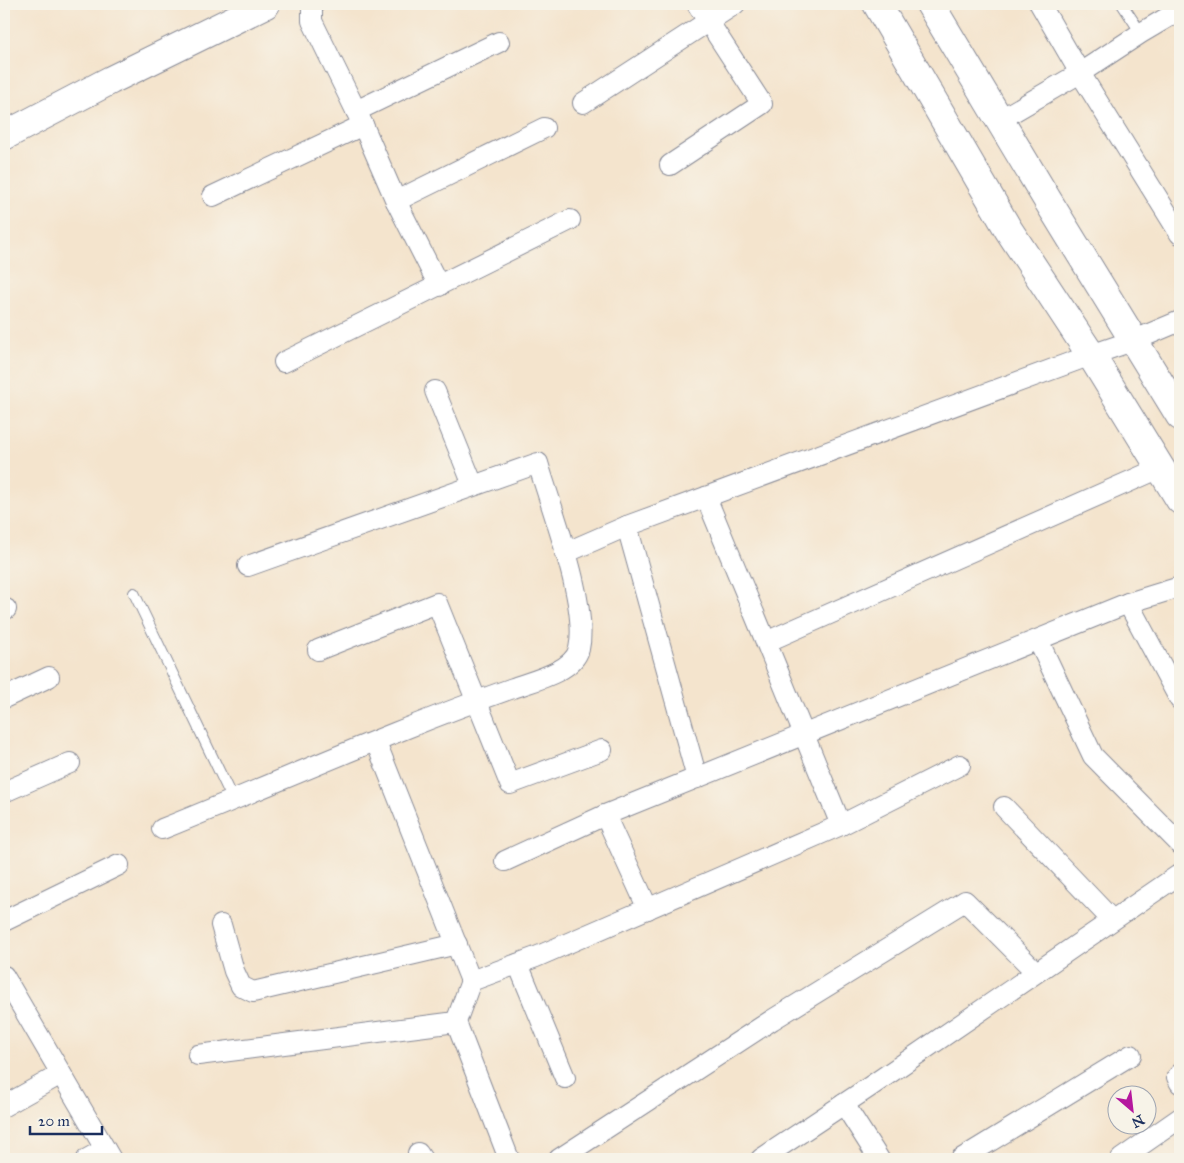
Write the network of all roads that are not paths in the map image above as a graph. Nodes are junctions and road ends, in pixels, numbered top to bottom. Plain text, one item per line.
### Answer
1 (266, 4) edge
2 (312, 4) edge
3 (697, 4) edge
4 (735, 4) edge
5 (877, 4) edge
6 (930, 4) edge
7 (1040, 4) edge
8 (1122, 4) edge
9 (1180, 10) edge
10 (708, 21) junction
11 (1141, 33) junction
12 (499, 42) dead end
13 (1080, 73) junction
14 (583, 103) dead end
15 (360, 118) junction
16 (1001, 119) junction
17 (544, 128) dead end
18 (4, 136) edge
19 (670, 165) dead end
20 (212, 196) dead end
21 (396, 201) junction
22 (570, 220) dead end
23 (1180, 234) edge
24 (438, 286) junction
25 (1180, 321) edge
26 (1135, 340) junction
27 (1091, 354) junction
28 (284, 362) dead end
29 (435, 390) dead end
30 (1180, 416) edge
31 (1160, 468) junction
32 (473, 485) junction
33 (706, 497) junction
34 (1180, 500) edge
35 (627, 526) junction
36 (565, 553) junction
37 (248, 566) dead end
38 (1180, 586) edge
39 (134, 593) dead end
40 (1128, 604) junction
41 (1038, 640) junction
42 (766, 642) junction
43 (318, 650) dead end
44 (49, 678) dead end
45 (4, 698) edge
46 (1180, 700) edge
47 (476, 701) junction
48 (804, 735) junction
49 (376, 742) junction
50 (602, 750) dead end
51 (70, 763) dead end
52 (960, 765) dead end
53 (697, 778) junction
54 (4, 792) edge
55 (233, 800) junction
56 (1004, 807) dead end
57 (605, 816) junction
58 (841, 825) junction
59 (162, 829) dead end
60 (1180, 844) edge
61 (505, 861) dead end
62 (119, 865) dead end
63 (1180, 874) edge
64 (648, 908) junction
65 (1112, 920) junction
66 (4, 921) edge
67 (221, 925) dead end
68 (457, 944) junction
69 (518, 964) junction
70 (1036, 972) junction
71 (4, 976) edge
72 (471, 982) junction
73 (456, 1022) junction
74 (198, 1055) dead end
75 (1131, 1055) dead end
76 (60, 1074) junction
77 (1180, 1074) edge
78 (565, 1078) dead end
79 (1180, 1083) edge
80 (844, 1104) junction
81 (4, 1106) edge
82 (1180, 1118) edge
83 (108, 1154) edge
84 (87, 1159) edge
85 (509, 1159) edge
86 (559, 1159) edge
87 (761, 1159) edge
88 (879, 1159) edge
89 (961, 1159) edge
90 (1121, 1159) edge

1 - 18 street
2 - 15 street
3 - 10 street
4 - 10 street
5 - 27 street
6 - 16 street
7 - 13 street
8 - 11 lane
9 - 11 street
10 - 14 street
10 - 19 street
11 - 13 street
12 - 15 street
13 - 16 street
13 - 23 street
15 - 20 street
15 - 21 street
16 - 26 street
17 - 21 street
21 - 24 street
22 - 24 street
24 - 28 street
25 - 26 street
26 - 27 street
26 - 30 street
27 - 31 street
27 - 33 street
29 - 32 street
31 - 34 street
31 - 42 street
32 - 36 street
32 - 37 street
33 - 35 street
33 - 42 street
35 - 36 street
35 - 53 street
36 - 47 street
38 - 40 street
39 - 55 lane
40 - 41 street
40 - 46 street
41 - 48 street
41 - 60 street
42 - 48 street
43 - 47 street
44 - 45 street
47 - 49 street
47 - 50 street
48 - 53 street
48 - 58 street
49 - 55 street
49 - 68 street
51 - 54 street
52 - 58 street
53 - 57 street
55 - 59 street
56 - 65 street
57 - 61 street
57 - 64 street
58 - 64 street
62 - 66 street
63 - 65 street
64 - 69 street
65 - 70 street
67 - 68 street
68 - 72 street
69 - 72 street
69 - 78 street
70 - 80 street
70 - 86 street
71 - 76 street
72 - 73 street
73 - 74 street
73 - 85 street
75 - 89 street
76 - 81 street
76 - 83 street
77 - 79 street
80 - 87 street
80 - 88 street
82 - 90 street
83 - 84 street

